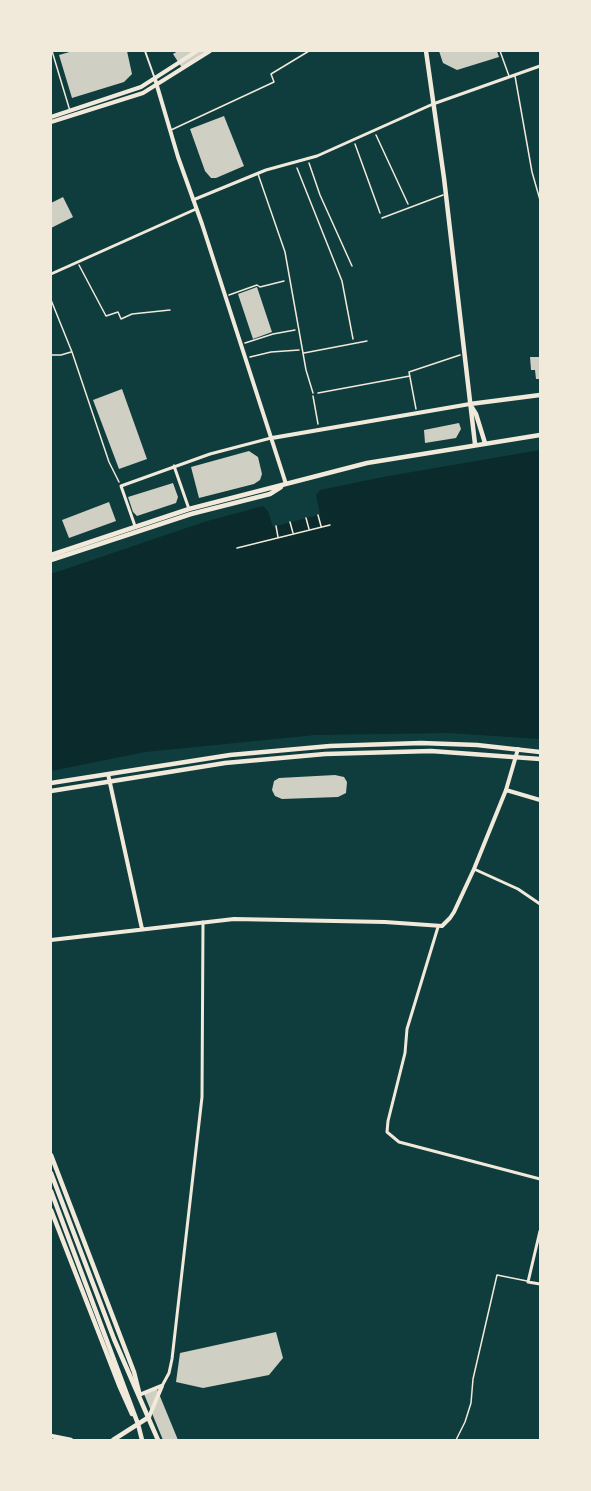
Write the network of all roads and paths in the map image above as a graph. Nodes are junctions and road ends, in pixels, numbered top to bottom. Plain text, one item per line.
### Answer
1 (52, 51) edge
2 (145, 51) edge
3 (197, 51) edge
4 (210, 51) edge
5 (309, 51) edge
6 (426, 51) edge
7 (500, 51) edge
8 (540, 66) edge
9 (515, 75) junction
10 (510, 77) junction
11 (155, 79) junction
12 (156, 85) junction
13 (433, 104) junction
14 (70, 114) junction
15 (51, 117) edge
16 (51, 122) edge
17 (170, 131) junction
18 (375, 132) junction
19 (354, 141) junction
20 (308, 159) junction
21 (295, 163) junction
22 (257, 173) junction
23 (446, 194) junction
24 (193, 200) junction
25 (540, 200) edge
26 (410, 207) junction
27 (196, 209) junction
28 (382, 218) joint
29 (78, 262) junction
30 (352, 266) dead end
31 (51, 274) edge
32 (291, 279) junction
33 (225, 297) junction
34 (51, 300) edge
35 (170, 309) dead end
36 (299, 329) junction
37 (367, 341) dead end
38 (353, 343) junction
39 (242, 344) junction
40 (302, 349) junction
41 (72, 352) junction
42 (303, 353) junction
43 (464, 354) junction
44 (51, 355) edge
45 (246, 358) junction
46 (410, 376) junction
47 (313, 393) junction
48 (540, 395) edge
49 (470, 404) junction
50 (417, 414) junction
51 (319, 430) junction
52 (540, 435) edge
53 (272, 438) junction
54 (485, 443) junction
55 (475, 444) junction
56 (174, 466) junction
57 (286, 484) junction
58 (121, 486) junction
59 (190, 511) junction
60 (318, 515) dead end
61 (306, 518) dead end
62 (290, 522) dead end
63 (330, 525) dead end
64 (135, 526) junction
65 (276, 526) dead end
66 (321, 527) junction
67 (309, 530) junction
68 (293, 534) junction
69 (279, 538) junction
70 (237, 548) dead end
71 (51, 555) edge
72 (51, 560) edge
73 (518, 749) junction
74 (540, 752) edge
75 (516, 756) junction
76 (540, 759) edge
77 (108, 774) junction
78 (110, 781) junction
79 (51, 783) edge
80 (506, 790) junction
81 (51, 791) edge
82 (540, 800) edge
83 (474, 869) junction
84 (540, 904) edge
85 (203, 922) junction
86 (438, 927) junction
87 (142, 929) junction
88 (51, 940) edge
89 (51, 1155) edge
90 (51, 1173) edge
91 (540, 1179) edge
92 (51, 1191) edge
93 (51, 1210) edge
94 (540, 1231) edge
95 (528, 1282) junction
96 (540, 1284) edge
97 (162, 1386) junction
98 (139, 1395) junction
99 (149, 1417) junction
100 (138, 1424) junction
101 (51, 1436) edge
102 (71, 1440) edge
103 (113, 1440) edge
104 (142, 1440) edge
105 (158, 1440) edge
106 (456, 1440) edge

1 - 14 lane
2 - 11 street
3 - 11 street
4 - 12 street
5 - 17 lane
6 - 13 main road
7 - 10 lane
8 - 9 street
9 - 10 street
9 - 25 lane
10 - 13 street
11 - 12 street
11 - 14 street
12 - 14 street
12 - 17 street
13 - 18 street
13 - 23 main road
14 - 15 street
14 - 16 street
17 - 24 street
18 - 19 street
18 - 26 path
19 - 20 street
19 - 28 path
20 - 21 street
20 - 30 path
21 - 22 street
21 - 38 path
22 - 24 street
22 - 32 lane
23 - 26 lane
23 - 43 main road
24 - 27 street
26 - 28 lane
27 - 29 street
27 - 33 street
29 - 31 street
29 - 35 path
32 - 33 path
32 - 36 lane
33 - 39 street
34 - 41 path
36 - 39 path
36 - 40 lane
37 - 38 lane
38 - 42 lane
39 - 45 street
40 - 42 lane
40 - 45 path
41 - 44 path
41 - 58 path
42 - 47 lane
43 - 46 path
43 - 49 main road
45 - 53 street
46 - 47 path
46 - 50 path
47 - 51 path
48 - 49 main road
49 - 50 street
49 - 54 main road
49 - 55 main road
50 - 51 street
51 - 53 street
52 - 54 main road
53 - 56 street
53 - 57 street
54 - 55 main road
55 - 57 main road
56 - 58 street
56 - 59 street
57 - 59 main road
58 - 64 street
59 - 64 main road
59 - 72 main road
60 - 66 path
61 - 67 path
62 - 68 path
63 - 66 path
64 - 71 main road
65 - 69 path
66 - 67 path
67 - 68 path
68 - 69 path
69 - 70 path
73 - 74 main road
73 - 75 street
73 - 77 main road
75 - 76 main road
75 - 78 main road
75 - 80 street
77 - 78 street
77 - 79 main road
78 - 81 main road
78 - 87 street
80 - 82 street
80 - 83 street
83 - 84 street
83 - 86 street
85 - 86 street
85 - 87 street
85 - 97 street
86 - 91 street
87 - 88 street
89 - 98 main road
90 - 98 main road
92 - 100 main road
93 - 100 main road
94 - 95 street
95 - 96 street
95 - 106 lane
97 - 98 street
97 - 99 street
98 - 99 main road
99 - 100 main road
99 - 105 main road
100 - 103 main road
100 - 104 main road
101 - 102 main road

